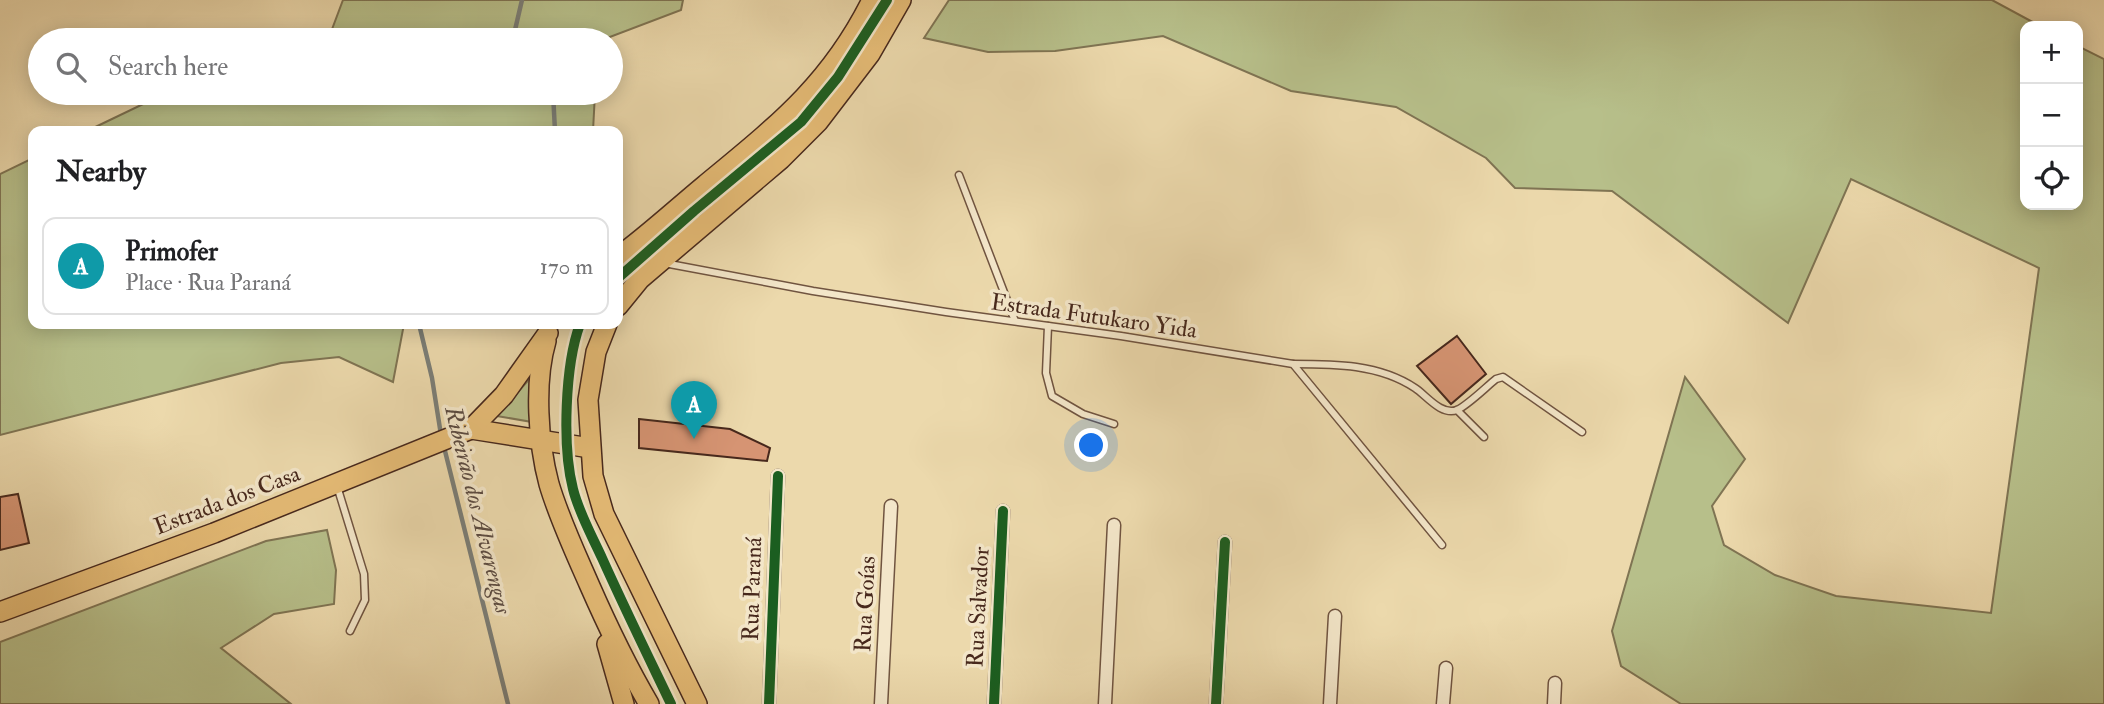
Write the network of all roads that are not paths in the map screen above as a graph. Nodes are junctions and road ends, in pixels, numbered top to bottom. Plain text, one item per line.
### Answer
1 (872, 0) edge
2 (901, 0) edge
3 (959, 175) dead end
4 (623, 253) edge
5 (659, 262) junction
6 (623, 300) edge
7 (1016, 321) junction
8 (1048, 326) junction
9 (549, 329) edge
10 (550, 329) edge
11 (605, 329) edge
12 (1293, 363) junction
13 (1457, 410) junction
14 (1114, 424) dead end
15 (463, 432) junction
16 (500, 432) junction
17 (1582, 432) dead end
18 (1484, 437) dead end
19 (542, 439) junction
20 (590, 448) junction
21 (546, 473) junction
22 (778, 476) dead end
23 (337, 484) junction
24 (891, 506) dead end
25 (1003, 511) dead end
26 (1114, 525) dead end
27 (1225, 542) dead end
28 (1442, 545) dead end
29 (598, 605) junction
30 (0, 612) edge
31 (1335, 616) dead end
32 (351, 631) dead end
33 (1446, 668) dead end
34 (1555, 683) dead end
35 (624, 704) edge
36 (649, 704) edge
37 (697, 704) edge
38 (769, 704) edge
39 (881, 704) edge
40 (994, 704) edge
41 (1105, 704) edge
42 (1216, 704) edge
43 (1330, 704) edge
44 (1443, 704) edge
45 (1554, 704) edge

1 - 4 main road
2 - 5 main road
3 - 7 lane
5 - 6 main road
5 - 7 lane, Estrada Futukaro Yida
7 - 8 lane, Estrada Futukaro Yida
8 - 12 lane, Estrada Futukaro Yida
8 - 14 lane
9 - 15 main road
10 - 19 main road
11 - 20 main road
12 - 13 lane, Estrada Futukaro Yida
12 - 28 lane
13 - 17 lane
13 - 18 lane
15 - 16 main road
15 - 23 main road, Estrada dos Casa
16 - 19 main road
16 - 21 main road
19 - 20 main road
19 - 21 main road
20 - 37 main road
21 - 29 main road
22 - 38 street, Rua Paraná
23 - 30 main road, Estrada dos Casa
23 - 32 lane
24 - 39 street, Rua Goías
25 - 40 street, Rua Salvador
26 - 41 street
27 - 42 street
29 - 35 main road
29 - 36 main road
31 - 43 street
33 - 44 street
34 - 45 street

